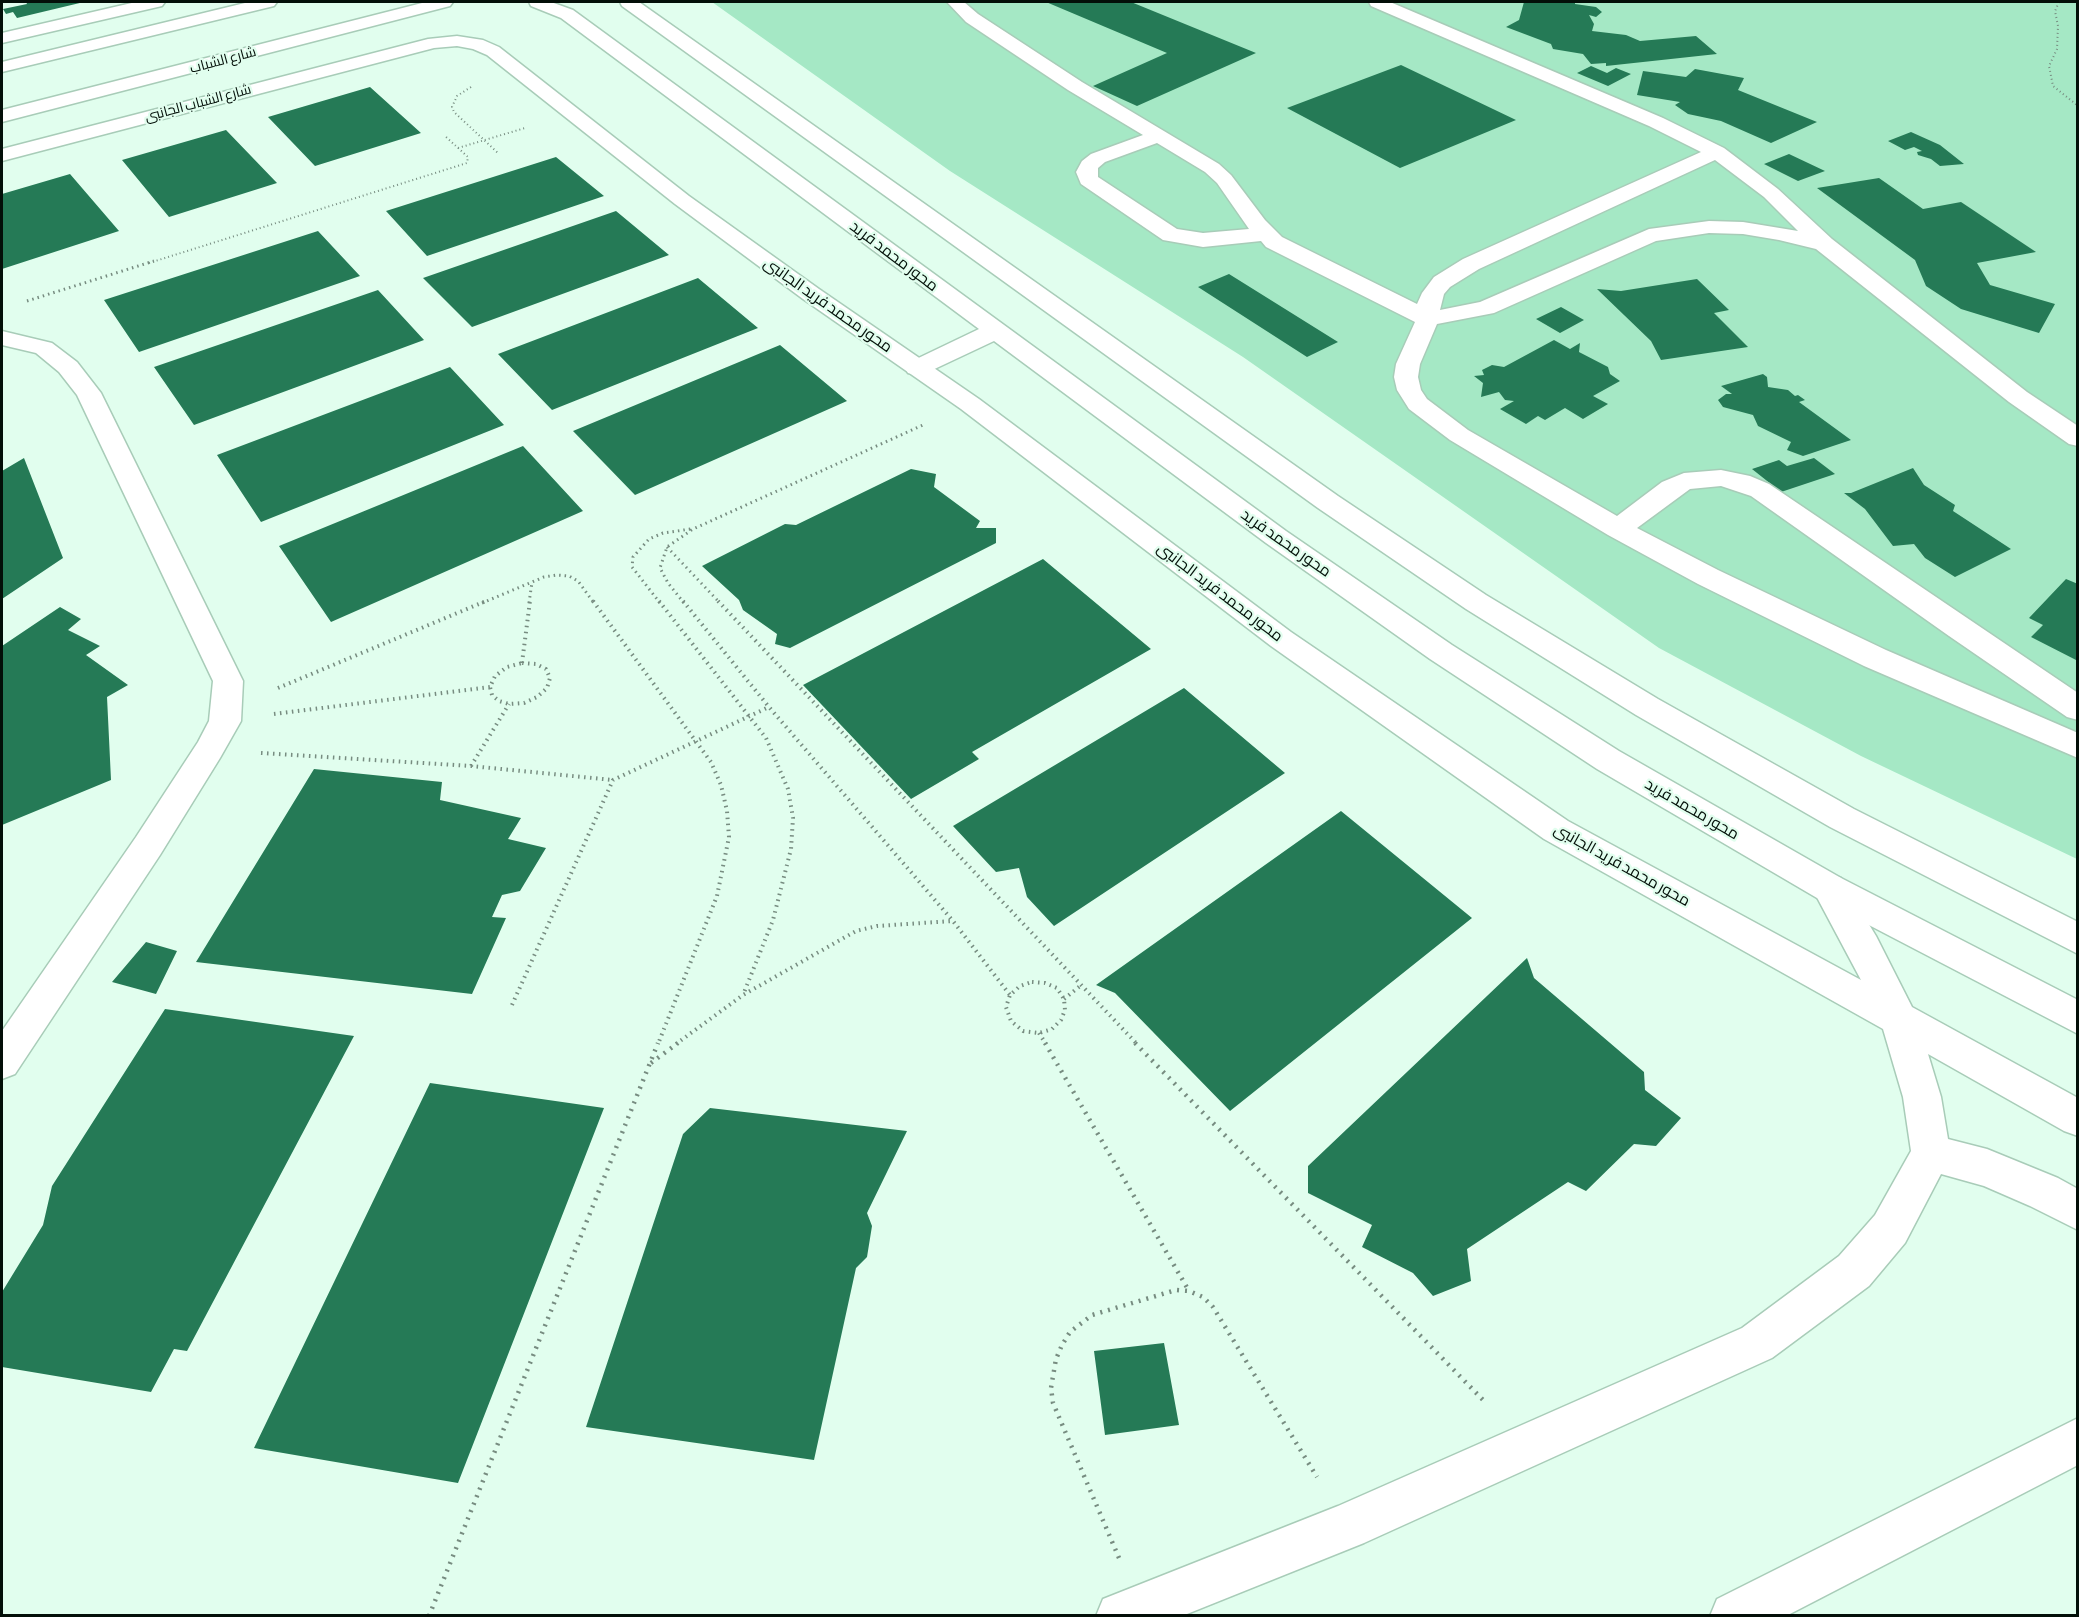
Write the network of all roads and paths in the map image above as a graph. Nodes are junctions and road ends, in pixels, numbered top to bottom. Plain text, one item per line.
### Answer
1 (156, 2) edge
2 (268, 2) edge
3 (444, 2) edge
4 (537, 2) edge
5 (628, 2) edge
6 (955, 2) edge
7 (1377, 2) edge
8 (2059, 2) edge
9 (574, 8) edge
10 (1430, 8) dead end
11 (389, 9) edge
12 (1441, 28) junction
13 (2, 38) edge
14 (395, 52) joint
15 (2, 67) edge
16 (520, 72) junction
17 (2078, 106) edge
18 (2, 116) edge
19 (525, 128) dead end
20 (1159, 136) junction
21 (446, 137) dead end
22 (485, 140) junction
23 (458, 148) junction
24 (1717, 152) junction
25 (498, 153) dead end
26 (2, 155) edge
27 (1265, 234) junction
28 (1824, 244) junction
29 (21, 303) dead end
30 (1428, 319) junction
31 (995, 331) junction
32 (2, 338) edge
33 (917, 368) junction
34 (970, 404) junction
35 (2078, 438) edge
36 (693, 529) junction
37 (1618, 529) junction
38 (667, 547) junction
39 (532, 582) junction
40 (522, 663) junction
41 (490, 687) junction
42 (509, 704) junction
43 (769, 707) junction
44 (2078, 709) edge
45 (226, 715) junction
46 (750, 716) junction
47 (697, 741) junction
48 (2078, 746) edge
49 (209, 750) junction
50 (471, 766) junction
51 (613, 780) junction
52 (1829, 888) junction
53 (953, 921) junction
54 (2078, 939) edge
55 (1080, 986) junction
56 (743, 995) junction
57 (1010, 995) junction
58 (1064, 999) junction
59 (512, 1005) dead end
60 (1898, 1018) junction
61 (2078, 1018) edge
62 (1039, 1033) junction
63 (2, 1062) edge
64 (650, 1064) junction
65 (2078, 1118) edge
66 (1931, 1153) junction
67 (2078, 1211) edge
68 (1189, 1291) junction
69 (2078, 1440) edge
70 (1526, 1444) junction
71 (1347, 1526) junction
72 (1130, 1612) edge
73 (429, 1616) edge
74 (1734, 1616) edge

1 - 13 street
2 - 15 street
3 - 11 street, شارع الشباب
4 - 9 street, محور محمد فريد
5 - 54 street
6 - 20 street
7 - 12 street
8 - 17 path
9 - 31 street, محور محمد فريد
10 - 12 street
11 - 18 street, شارع الشباب
12 - 24 street
14 - 16 street, محور محمد فريد الجانبى
14 - 26 street, شارع الشباب الجانبى
16 - 22 path
16 - 33 street, محور محمد فريد الجانبى
19 - 22 path
20 - 27 street
20 - 27 street
21 - 23 path
22 - 23 path
22 - 25 path
23 - 29 path
24 - 28 street
24 - 30 street
27 - 30 street
28 - 30 street
28 - 35 street
30 - 37 street
31 - 33 street
31 - 52 street, محور محمد فريد
32 - 45 street
33 - 34 street, محور محمد فريد الجانبى
34 - 36 path
34 - 60 street, محور محمد فريد الجانبى
36 - 38 path
36 - 46 path
37 - 44 street
37 - 48 street
38 - 43 path
38 - 55 path
39 - 40 path
39 - 45 path
39 - 47 path
40 - 41 path
40 - 42 path
41 - 42 path
41 - 45 path
42 - 50 path
43 - 46 path
43 - 53 path
45 - 49 street
46 - 47 path
46 - 56 path
47 - 51 path
47 - 64 path
49 - 50 path
49 - 63 street
50 - 51 path
51 - 59 path
52 - 60 street
52 - 61 street, محور محمد فريد
53 - 56 path
53 - 57 path
55 - 58 path
55 - 70 path
56 - 64 path
57 - 58 path
57 - 62 path
58 - 62 path
60 - 65 street, محور محمد فريد الجانبى
60 - 66 street
62 - 68 path
64 - 73 path
66 - 67 street
66 - 70 street
68 - 71 path
68 - 72 path
69 - 74 street
70 - 71 street
71 - 72 street

